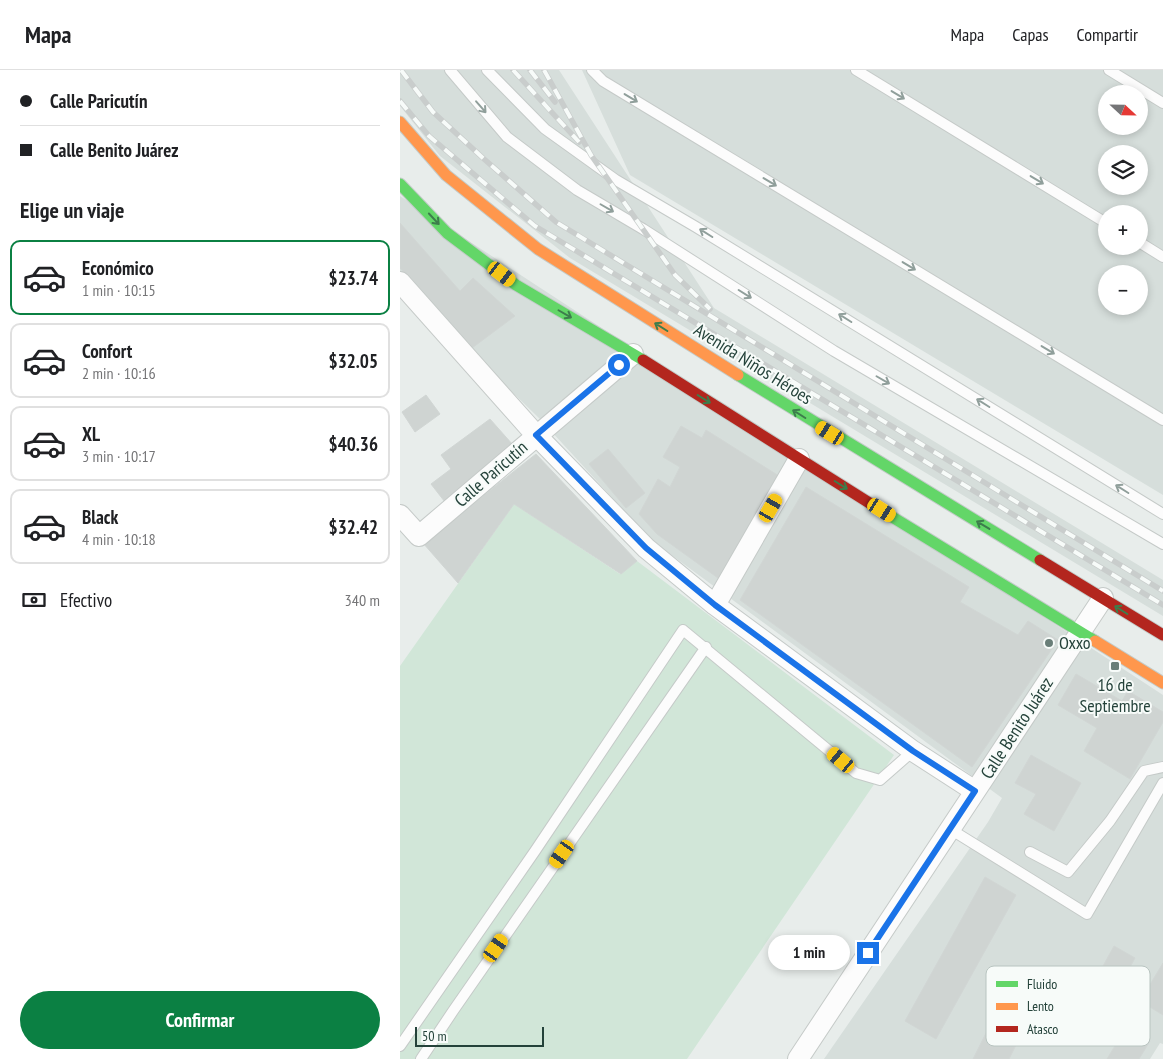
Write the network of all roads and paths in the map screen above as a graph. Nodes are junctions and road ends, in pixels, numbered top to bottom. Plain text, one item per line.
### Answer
1 (450, 70) edge
2 (487, 70) edge
3 (592, 70) edge
4 (856, 70) edge
5 (1109, 70) edge
6 (1163, 103) edge
7 (400, 122) edge
8 (403, 193) edge
9 (1098, 218) edge
10 (1148, 248) edge
11 (1163, 257) edge
12 (400, 282) edge
13 (633, 354) junction
14 (1163, 420) edge
15 (536, 435) junction
16 (799, 459) junction
17 (1163, 514) edge
18 (400, 515) edge
19 (1163, 544) edge
20 (1103, 598) junction
21 (715, 605) junction
22 (1080, 633) junction
23 (1163, 635) edge
24 (706, 647) junction
25 (1163, 683) edge
26 (913, 751) junction
27 (1163, 767) edge
28 (1163, 782) edge
29 (975, 791) junction
30 (950, 829) junction
31 (1030, 852) dead end
32 (400, 1046) edge
33 (421, 1059) edge
34 (798, 1059) edge

1 -> 19 lane
17 -> 2 lane
3 -> 14 lane
4 -> 9 lane
5 - 6 lane
20 -> 7 main road, Avenida Niños Héroes
8 -> 13 main road
10 - 11 lane
12 - 15 street
13 - 15 street, Calle Paricutín
13 -> 16 main road
15 - 18 street, Calle Paricutín
15 - 21 street
16 - 21 street
16 -> 22 main road
20 - 22 street, Calle Benito Juárez
23 -> 20 main road, Avenida Niños Héroes
21 - 26 street
22 - 25 main road
22 - 29 street, Calle Benito Juárez
24 - 26 lane
24 - 32 lane
24 - 33 lane
26 - 29 street
27 - 31 lane
28 - 30 lane
29 - 30 street, Calle Benito Juárez
30 - 34 street, Calle Benito Juárez

